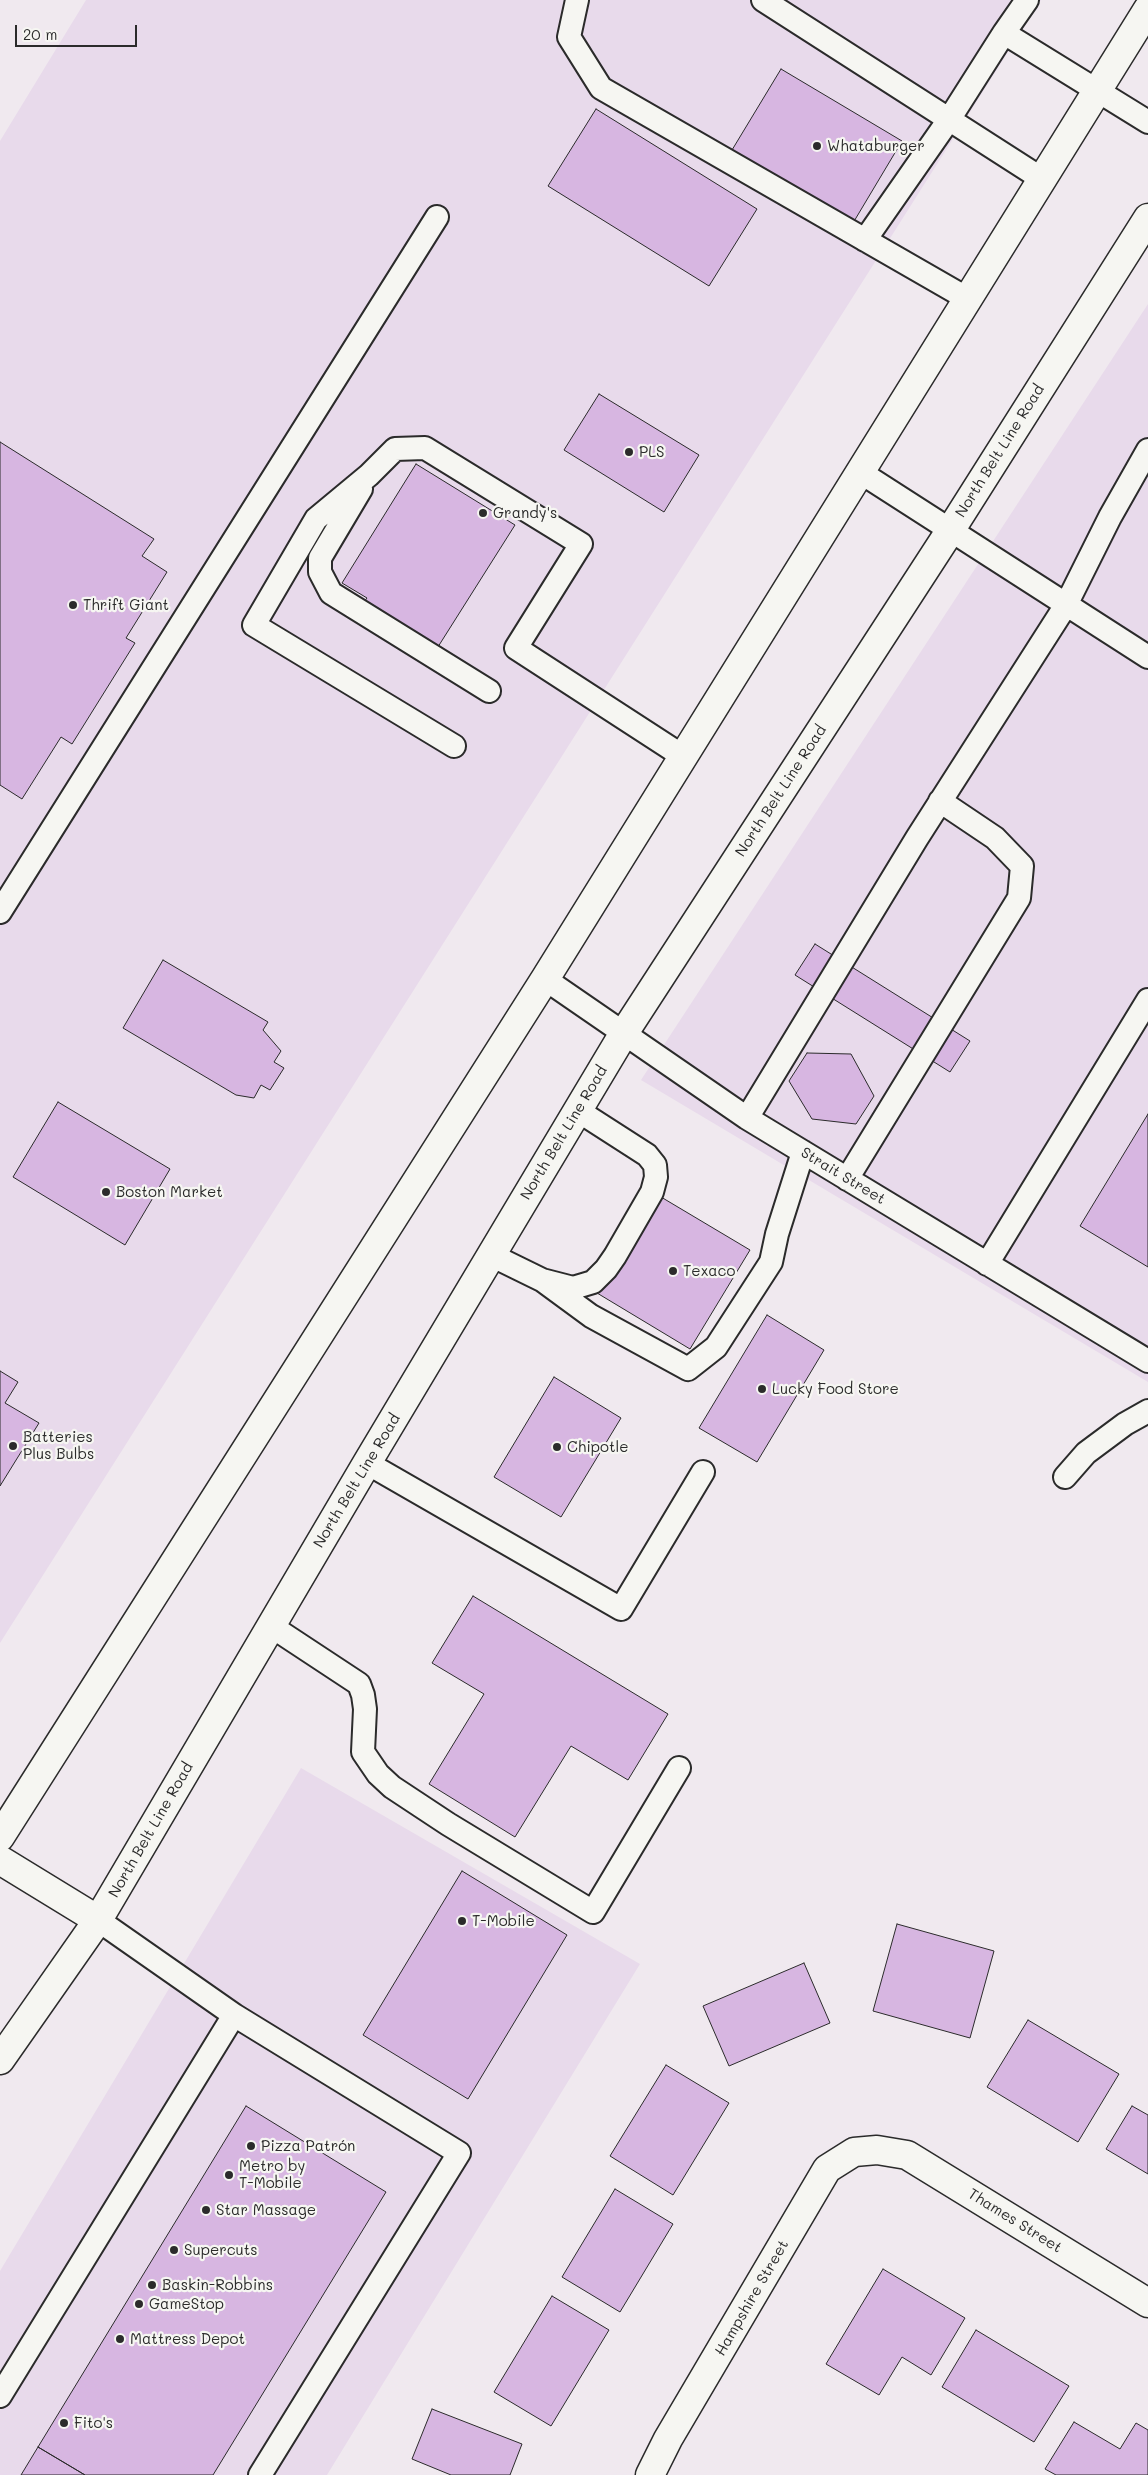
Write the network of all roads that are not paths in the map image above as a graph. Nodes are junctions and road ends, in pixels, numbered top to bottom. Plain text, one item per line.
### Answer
1 (577, 0) edge
2 (764, 0) edge
3 (1027, 0) edge
4 (1148, 9) edge
5 (1004, 33) junction
6 (1098, 89) junction
7 (950, 118) junction
8 (1148, 122) edge
9 (1042, 179) junction
10 (437, 217) dead end
11 (1148, 218) edge
12 (865, 240) junction
13 (968, 299) junction
14 (1148, 450) edge
15 (860, 472) junction
16 (369, 475) junction
17 (950, 531) junction
18 (1066, 604) junction
19 (1148, 657) edge
20 (489, 691) dead end
21 (454, 746) dead end
22 (684, 757) junction
23 (940, 802) junction
24 (0, 912) edge
25 (545, 979) junction
26 (1148, 1000) edge
27 (624, 1033) junction
28 (577, 1110) junction
29 (747, 1118) junction
30 (803, 1152) junction
31 (847, 1179) junction
32 (491, 1255) junction
33 (987, 1264) junction
34 (542, 1280) junction
35 (1148, 1362) edge
36 (1148, 1411) edge
37 (367, 1463) junction
38 (703, 1472) dead end
39 (1065, 1477) dead end
40 (271, 1626) junction
41 (679, 1768) dead end
42 (0, 1837) edge
43 (0, 1860) edge
44 (98, 1920) junction
45 (234, 2015) junction
46 (0, 2060) edge
47 (877, 2150) joint
48 (1148, 2303) edge
49 (0, 2394) edge
50 (260, 2475) edge
51 (650, 2475) edge

1 - 12 lane
2 - 7 lane
3 - 5 lane
4 - 6 main road
5 - 6 lane
5 - 7 lane
6 - 8 lane
6 - 9 main road
7 - 9 lane
7 - 12 lane
9 - 13 main road
10 - 24 lane
11 - 17 main road, North Belt Line Road
12 - 13 lane
13 - 15 main road
14 - 18 lane
15 - 17 lane
15 - 22 main road
16 - 20 lane
16 - 21 lane
16 - 22 lane
17 - 18 lane
17 - 27 main road, North Belt Line Road
18 - 19 lane
18 - 23 lane
22 - 25 main road
23 - 29 lane
23 - 31 lane
25 - 27 lane, Strait Street
25 - 42 main road
26 - 33 lane
27 - 28 main road, North Belt Line Road
27 - 29 lane, Strait Street
28 - 32 main road, North Belt Line Road
28 - 34 lane
29 - 30 lane, Strait Street
30 - 31 lane, Strait Street
30 - 34 lane
31 - 33 lane, Strait Street
32 - 34 lane
32 - 37 main road, North Belt Line Road
33 - 35 lane, Strait Street
36 - 39 lane
37 - 38 lane
37 - 40 main road, North Belt Line Road
40 - 41 lane
40 - 44 main road, North Belt Line Road
43 - 44 main road
44 - 45 lane
44 - 46 main road, North Belt Line Road
45 - 49 lane
45 - 50 lane
47 - 48 main road, Thames Street
47 - 51 main road, Hampshire Street

